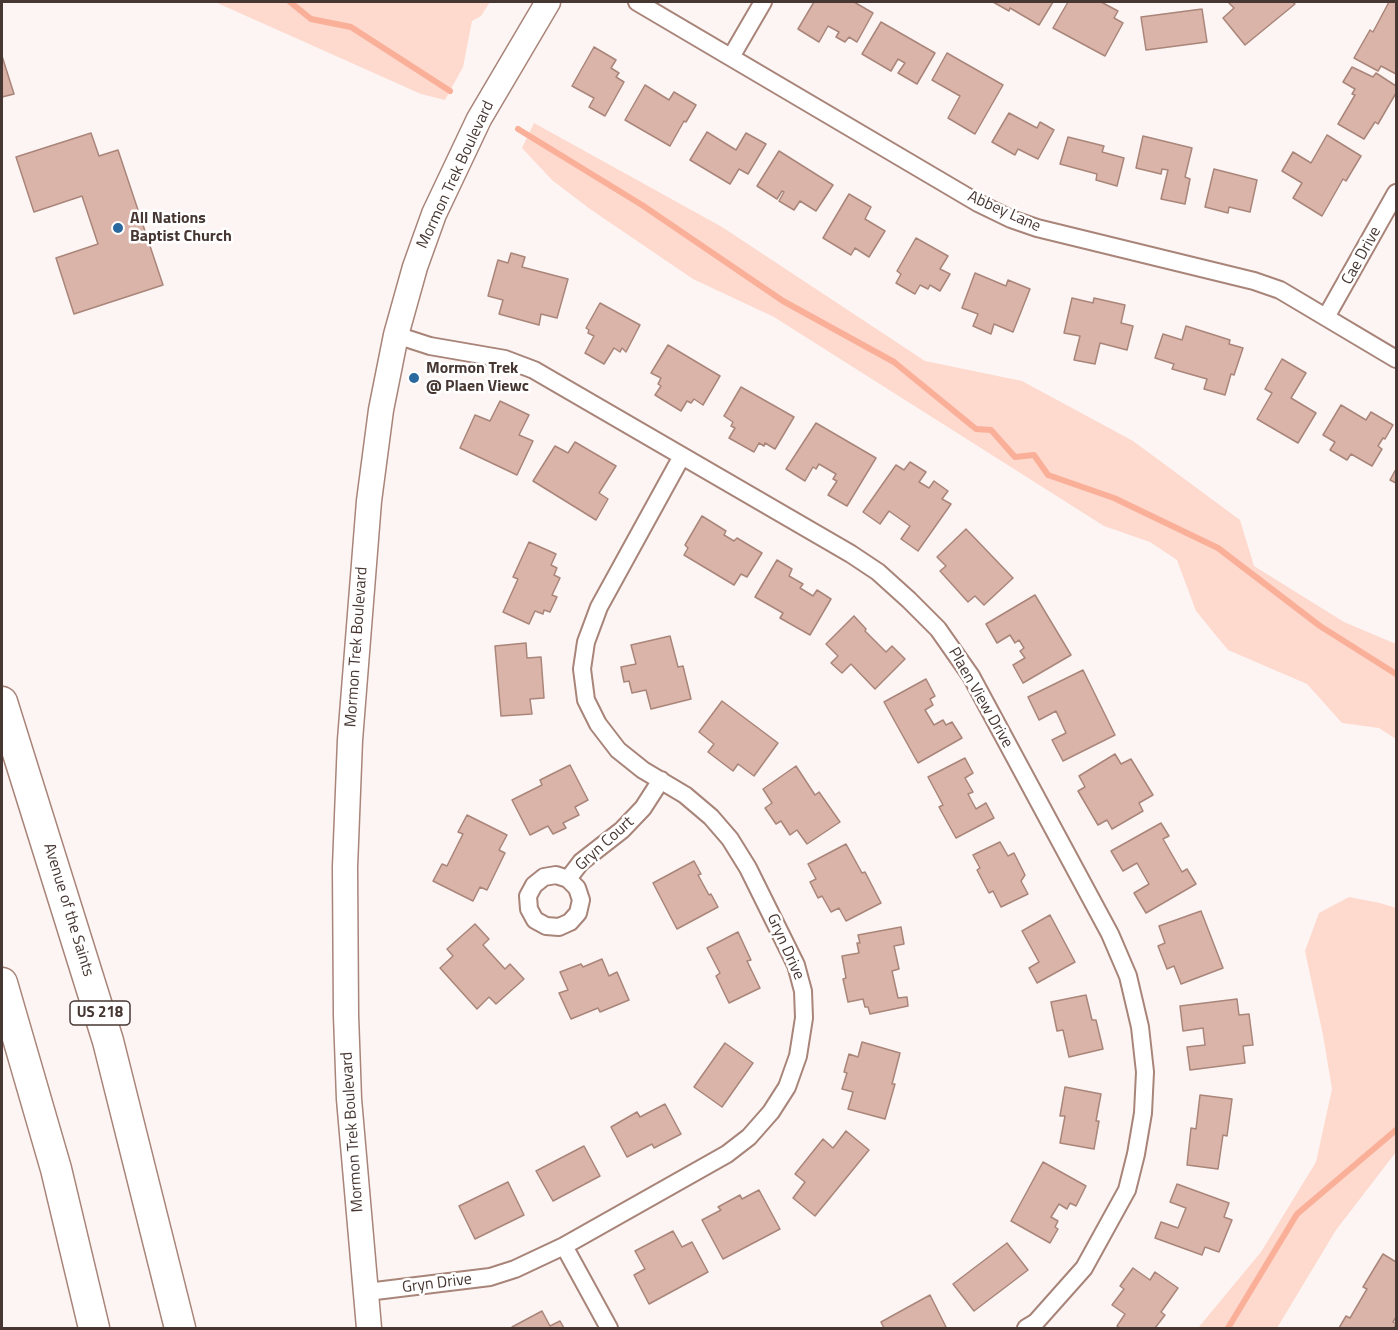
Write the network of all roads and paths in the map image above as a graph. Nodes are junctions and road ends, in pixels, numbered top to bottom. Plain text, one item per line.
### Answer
1 (548, 2) edge
2 (637, 2) edge
3 (764, 2) edge
4 (732, 57) junction
5 (1396, 193) edge
6 (1326, 317) junction
7 (396, 335) junction
8 (1396, 359) edge
9 (682, 456) junction
10 (2, 702) edge
11 (661, 780) junction
12 (568, 879) dead end
13 (2, 983) edge
14 (564, 1246) junction
15 (366, 1292) junction
16 (94, 1329) edge
17 (180, 1329) edge
18 (369, 1329) edge
19 (609, 1329) edge
20 (1026, 1329) edge

1 - 7 main road, Mormon Trek Boulevard
2 - 4 street, Abbey Lane
3 - 4 street
4 - 6 street, Abbey Lane
5 - 6 street, Cae Drive
6 - 8 street, Abbey Lane
7 - 9 street, Plaen View Drive
7 - 15 main road, Mormon Trek Boulevard
9 - 11 street, Gryn Drive
9 - 20 street, Plaen View Drive
10 - 17 highway, Avenue of the Saints / US 218
11 - 12 street, Gryn Court
11 - 14 street, Gryn Drive
13 - 16 highway
14 - 15 street, Gryn Drive
14 - 19 street
15 - 18 main road, Mormon Trek Boulevard

